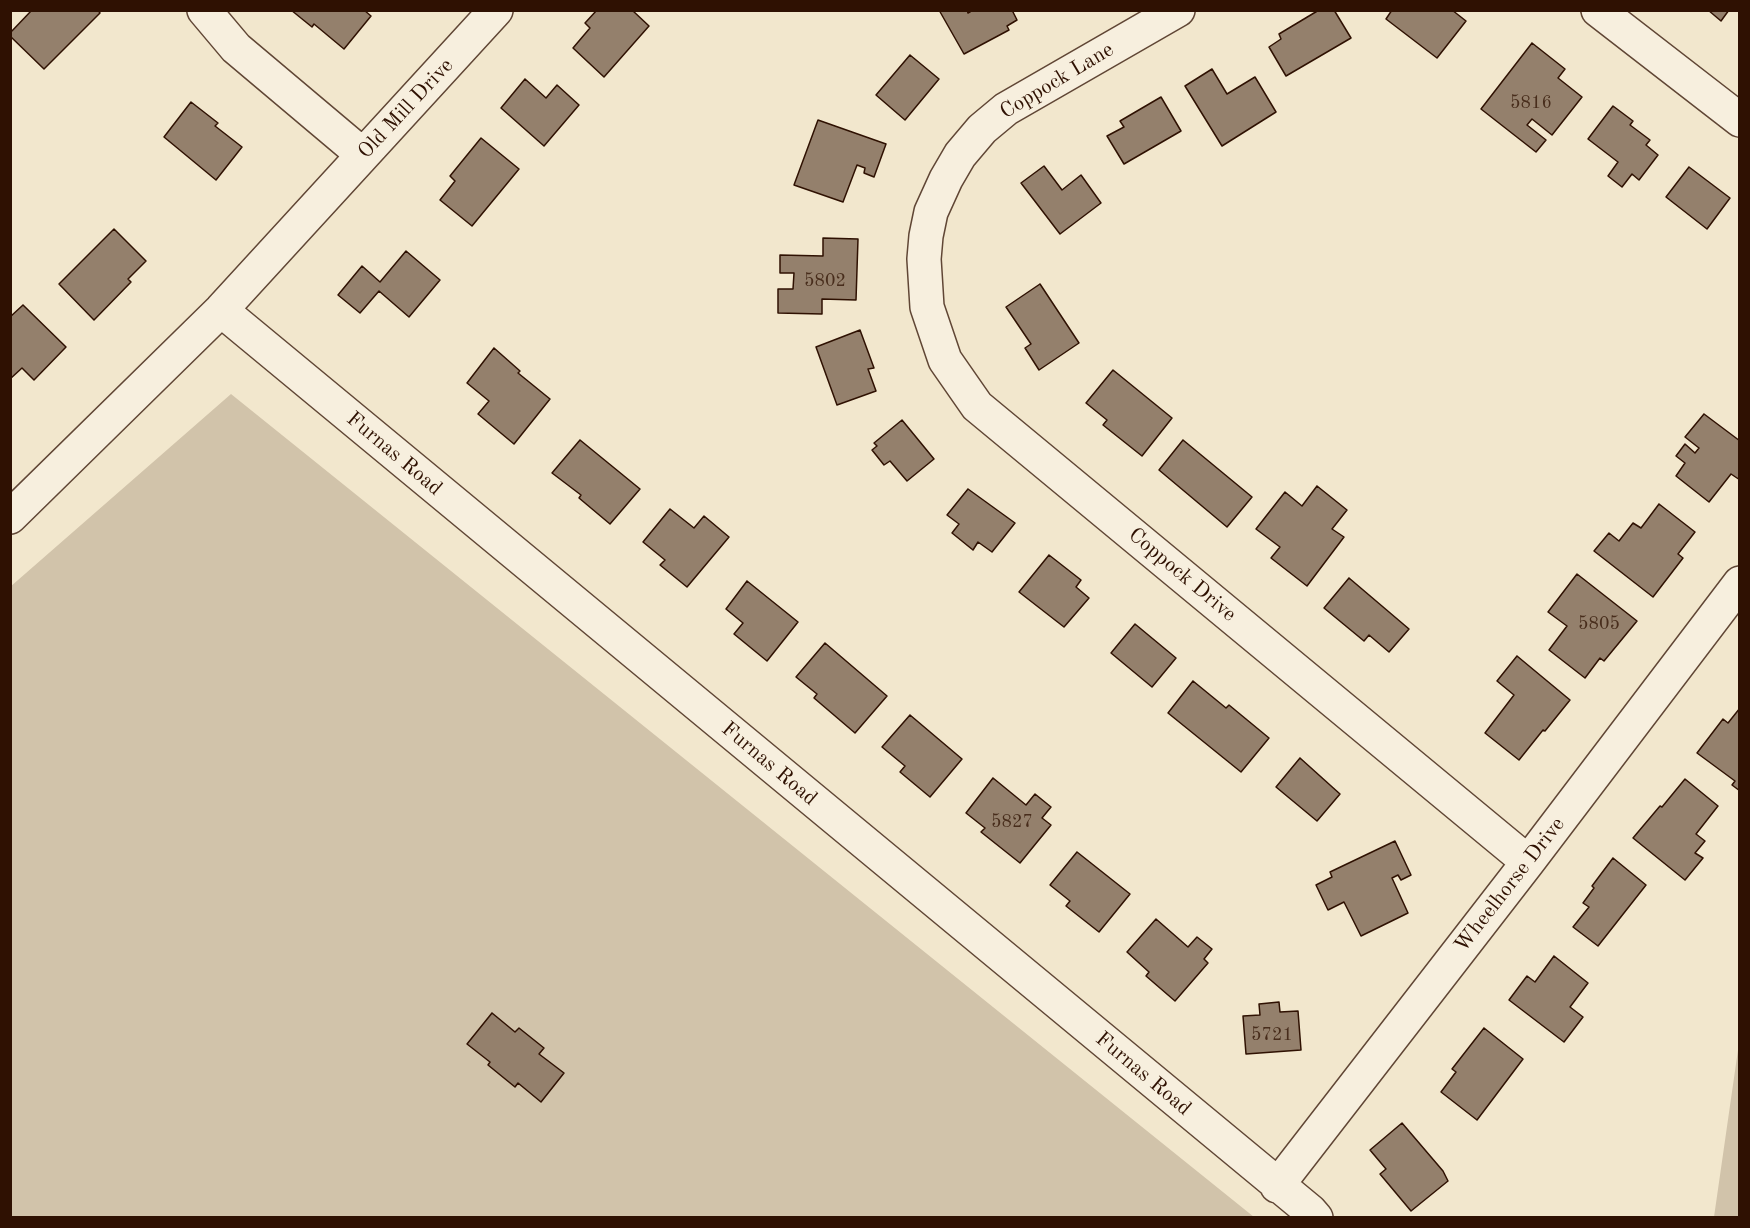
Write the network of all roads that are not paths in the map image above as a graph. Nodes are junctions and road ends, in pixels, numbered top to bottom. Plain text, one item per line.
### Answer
1 (204, 10) edge
2 (496, 10) edge
3 (1178, 10) edge
4 (1598, 10) edge
5 (1740, 120) edge
6 (363, 155) junction
7 (926, 236) joint
8 (221, 310) junction
9 (10, 517) edge
10 (1740, 583) edge
11 (1528, 862) junction
12 (1277, 1186) junction
13 (1316, 1218) edge

1 - 6 street
2 - 6 street, Old Mill Drive
3 - 7 street, Coppock Lane
4 - 5 street
6 - 8 street, Old Mill Drive
7 - 11 street, Coppock Drive
8 - 9 street
8 - 12 street, Furnas Road
10 - 11 street, Wheelhorse Drive
11 - 12 street, Wheelhorse Drive
12 - 13 street, Furnas Road

